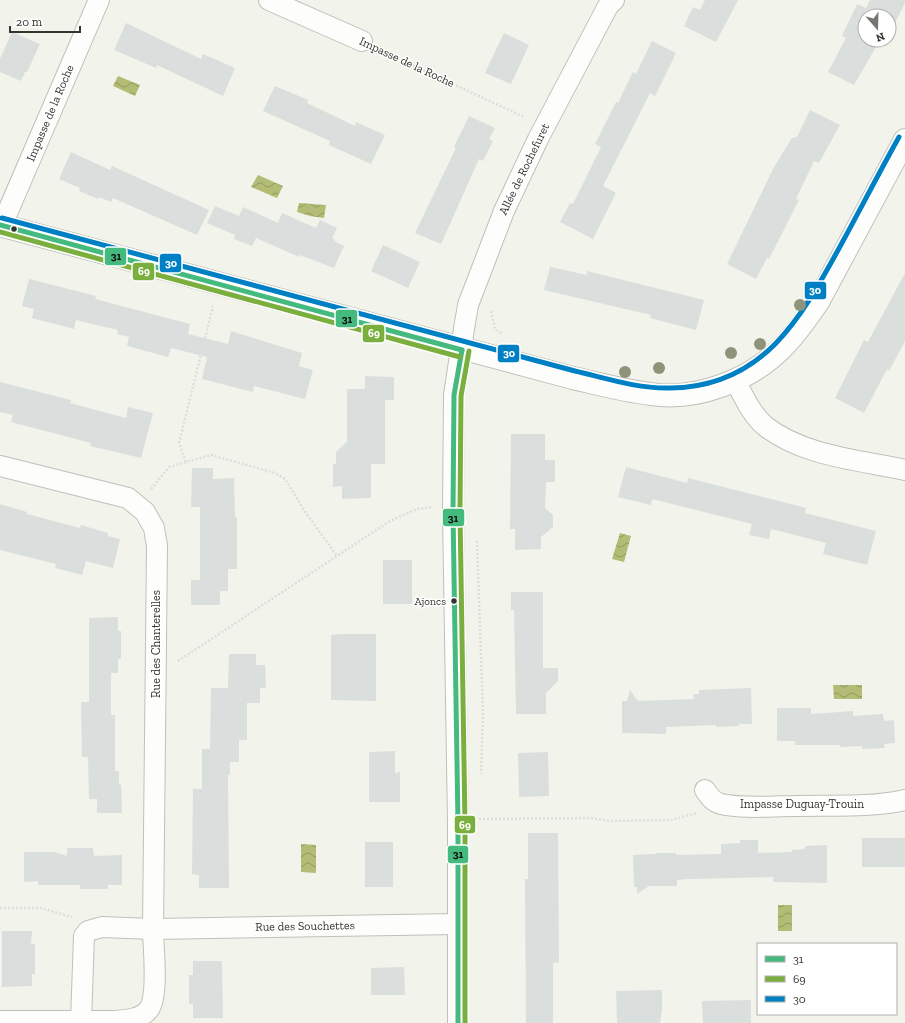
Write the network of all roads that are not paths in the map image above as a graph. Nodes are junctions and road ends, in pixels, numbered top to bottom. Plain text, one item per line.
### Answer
1 (99, 0) edge
2 (269, 0) edge
3 (614, 0) edge
4 (362, 41) road end
5 (905, 140) edge
6 (1, 225) edge
7 (462, 350) junction
8 (735, 380) junction
9 (1, 465) edge
10 (905, 470) edge
11 (705, 790) dead end
12 (905, 800) edge
13 (458, 924) junction
14 (153, 928) junction
15 (0, 1021) edge
16 (81, 1021) junction
17 (458, 1023) edge

1 - 6 street, Impasse de la Roche
2 - 4 street, Impasse de la Roche
3 - 7 street, Allée de Rochefuret
5 - 8 street
6 - 7 street
7 - 8 street
7 - 13 street, Allée de Rochefuret
8 - 10 street
9 - 14 street, Rue des Chanterelles
11 - 12 street, Impasse Duguay-Trouin
13 - 14 street, Rue des Souchettes
13 - 17 street, Allée de Rochefuret
14 - 16 street
14 - 16 street, Rue des Souchettes
15 - 16 street

